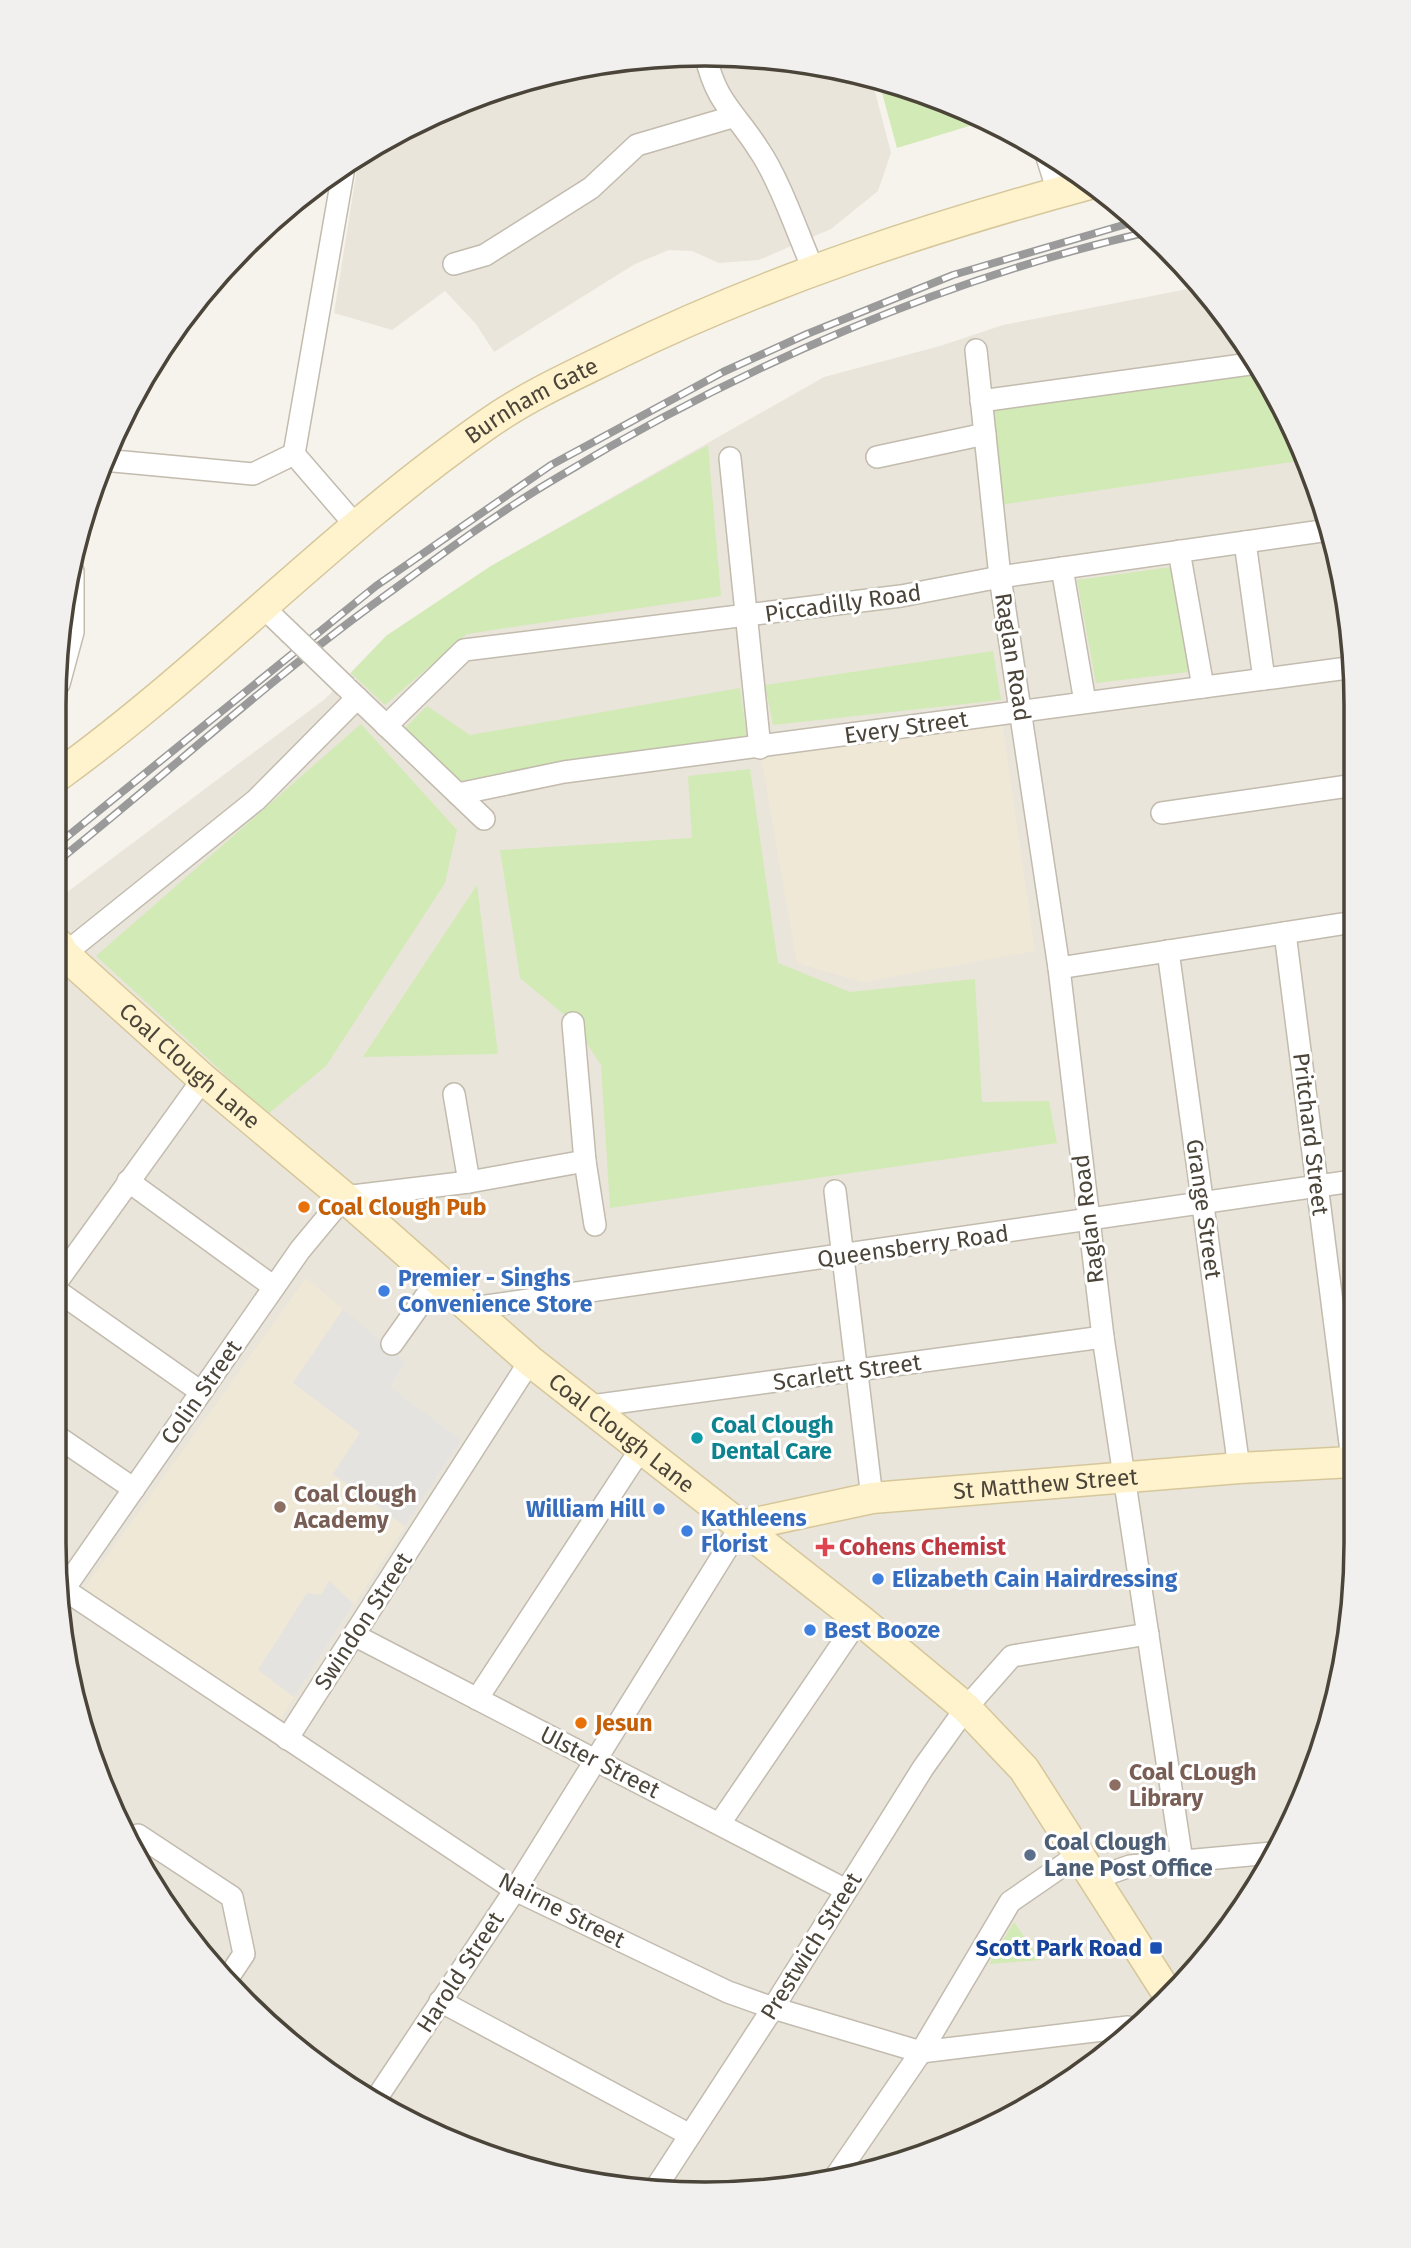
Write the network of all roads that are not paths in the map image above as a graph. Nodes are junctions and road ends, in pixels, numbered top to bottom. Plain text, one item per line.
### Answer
1 (708, 66) edge
2 (732, 117) junction
3 (1050, 167) edge
4 (342, 180) edge
5 (1078, 187) edge
6 (1058, 192) junction
7 (454, 264) dead end
8 (813, 269) junction
9 (976, 350) dead end
10 (1246, 365) edge
11 (981, 401) junction
12 (985, 434) junction
13 (294, 454) junction
14 (877, 457) dead end
15 (730, 458) dead end
16 (115, 461) edge
17 (357, 527) junction
18 (1320, 531) edge
19 (1245, 542) junction
20 (1179, 551) junction
21 (1062, 568) junction
22 (1000, 576) junction
23 (264, 608) junction
24 (73, 616) edge
25 (745, 616) junction
26 (70, 643) edge
27 (1343, 669) edge
28 (1264, 679) junction
29 (1202, 687) junction
30 (352, 692) junction
31 (1085, 702) junction
32 (1021, 710) junction
33 (386, 726) junction
34 (760, 748) junction
35 (66, 769) edge
36 (1344, 787) edge
37 (458, 794) junction
38 (1162, 814) dead end
39 (484, 819) dead end
40 (1344, 924) edge
41 (1285, 933) junction
42 (66, 948) edge
43 (1168, 951) junction
44 (66, 958) edge
45 (1059, 968) junction
46 (573, 1023) dead end
47 (203, 1079) junction
48 (454, 1094) dead end
49 (585, 1161) junction
50 (128, 1181) junction
51 (469, 1182) junction
52 (1344, 1182) edge
53 (1317, 1187) junction
54 (835, 1191) dead end
55 (344, 1197) junction
56 (1203, 1202) junction
57 (1089, 1220) junction
58 (595, 1226) dead end
59 (843, 1257) junction
60 (66, 1269) edge
61 (438, 1279) junction
62 (274, 1287) junction
63 (66, 1297) edge
64 (472, 1308) junction
65 (1103, 1337) junction
66 (392, 1344) dead end
67 (530, 1361) junction
68 (856, 1371) junction
69 (201, 1392) junction
70 (1344, 1398) edge
71 (591, 1406) junction
72 (66, 1443) edge
73 (640, 1450) junction
74 (1344, 1461) edge
75 (1239, 1468) junction
76 (1125, 1477) junction
77 (134, 1489) junction
78 (872, 1498) junction
79 (741, 1526) junction
80 (68, 1582) edge
81 (69, 1593) edge
82 (859, 1619) junction
83 (1149, 1634) junction
84 (354, 1635) junction
85 (477, 1699) junction
86 (966, 1708) junction
87 (286, 1739) junction
88 (597, 1760) junction
89 (720, 1823) junction
90 (138, 1835) dead end
91 (1263, 1854) edge
92 (1182, 1861) junction
93 (1085, 1867) junction
94 (515, 1889) junction
95 (846, 1890) junction
96 (232, 1972) edge
97 (1164, 1987) edge
98 (440, 2001) junction
99 (772, 2008) junction
100 (1121, 2028) edge
101 (920, 2052) junction
102 (380, 2092) edge
103 (690, 2135) junction
104 (843, 2166) edge
105 (661, 2180) edge

1 - 2 street
2 - 7 street
2 - 8 street
3 - 6 street
4 - 13 street
5 - 6 street, Burnham Gate
6 - 8 street, Burnham Gate
8 - 17 street, Burnham Gate
9 - 11 street, Raglan Road
10 - 11 street
11 - 12 street, Raglan Road
12 - 14 street
12 - 22 street, Raglan Road
13 - 16 street
13 - 17 street
15 - 25 street
17 - 23 street, Burnham Gate
18 - 19 street, Piccadilly Road
19 - 20 street, Piccadilly Road
19 - 28 street
20 - 21 street, Piccadilly Road
20 - 29 street
21 - 22 street, Piccadilly Road
21 - 31 street
22 - 25 street, Piccadilly Road
22 - 32 street, Raglan Road
23 - 30 street, bridge
23 - 35 street, Burnham Gate
24 - 26 street
25 - 33 street, Piccadilly Road
25 - 34 street
27 - 28 street, Every Street
28 - 29 street, Every Street
29 - 31 street, Every Street
30 - 33 street
30 - 42 street
31 - 32 street, Every Street
32 - 34 street, Every Street
32 - 45 street, Raglan Road
33 - 37 street
34 - 37 street, Every Street
36 - 38 street
37 - 39 street
40 - 41 street
41 - 43 street
41 - 53 street, Pritchard Street
43 - 45 street
43 - 56 street, Grange Street
44 - 47 street, Coal Clough Lane
45 - 57 street, Raglan Road
46 - 49 street
47 - 50 street
47 - 55 street, Coal Clough Lane
48 - 51 street
49 - 51 street
49 - 58 street
50 - 60 street
50 - 62 street
51 - 55 street
52 - 53 street, Queensberry Road
53 - 56 street, Queensberry Road
53 - 70 street, Pritchard Street
54 - 59 street
55 - 61 street, Coal Clough Lane
55 - 62 street, Colin Street
56 - 57 street, Queensberry Road
56 - 75 street, Grange Street
57 - 59 street, Queensberry Road
57 - 65 street, Raglan Road
59 - 64 street, Queensberry Road
59 - 68 street
61 - 64 street, Coal Clough Lane
61 - 66 street
62 - 69 street, Colin Street
63 - 69 street
64 - 67 street, Coal Clough Lane
65 - 68 street, Scarlett Street
65 - 76 street, Raglan Road
67 - 71 street, Coal Clough Lane
67 - 84 street, Swindon Street
68 - 71 street, Scarlett Street
68 - 78 street
69 - 77 street, Colin Street
71 - 73 street, Coal Clough Lane
72 - 77 street
73 - 79 street, Coal Clough Lane
73 - 85 street
74 - 75 street, St Matthew Street
75 - 76 street, St Matthew Street
76 - 78 street, St Matthew Street
76 - 83 street, Raglan Road
77 - 80 street, Colin Street
78 - 79 street, St Matthew Street
79 - 82 street, Coal Clough Lane
79 - 88 street, Harold Street
81 - 87 street, Nairne Street
82 - 86 street, Coal Clough Lane
82 - 89 street
83 - 86 street, Prestwich Street
83 - 92 street, Raglan Road
84 - 85 street, Ulster Street
84 - 87 street, Swindon Street
85 - 88 street, Ulster Street
86 - 93 street, Coal Clough Lane
86 - 95 street, Prestwich Street
87 - 94 street, Nairne Street
88 - 89 street, Ulster Street
88 - 94 street, Harold Street
89 - 95 street, Ulster Street
90 - 96 street
91 - 92 street
92 - 93 street
93 - 97 street, Coal Clough Lane
93 - 101 street
94 - 98 street, Harold Street
94 - 99 street, Nairne Street
95 - 99 street, Prestwich Street
98 - 102 street, Harold Street
98 - 103 street
99 - 101 street, Nairne Street
99 - 103 street, Prestwich Street
100 - 101 street, Nairne Street
101 - 104 street
103 - 105 street, Prestwich Street

